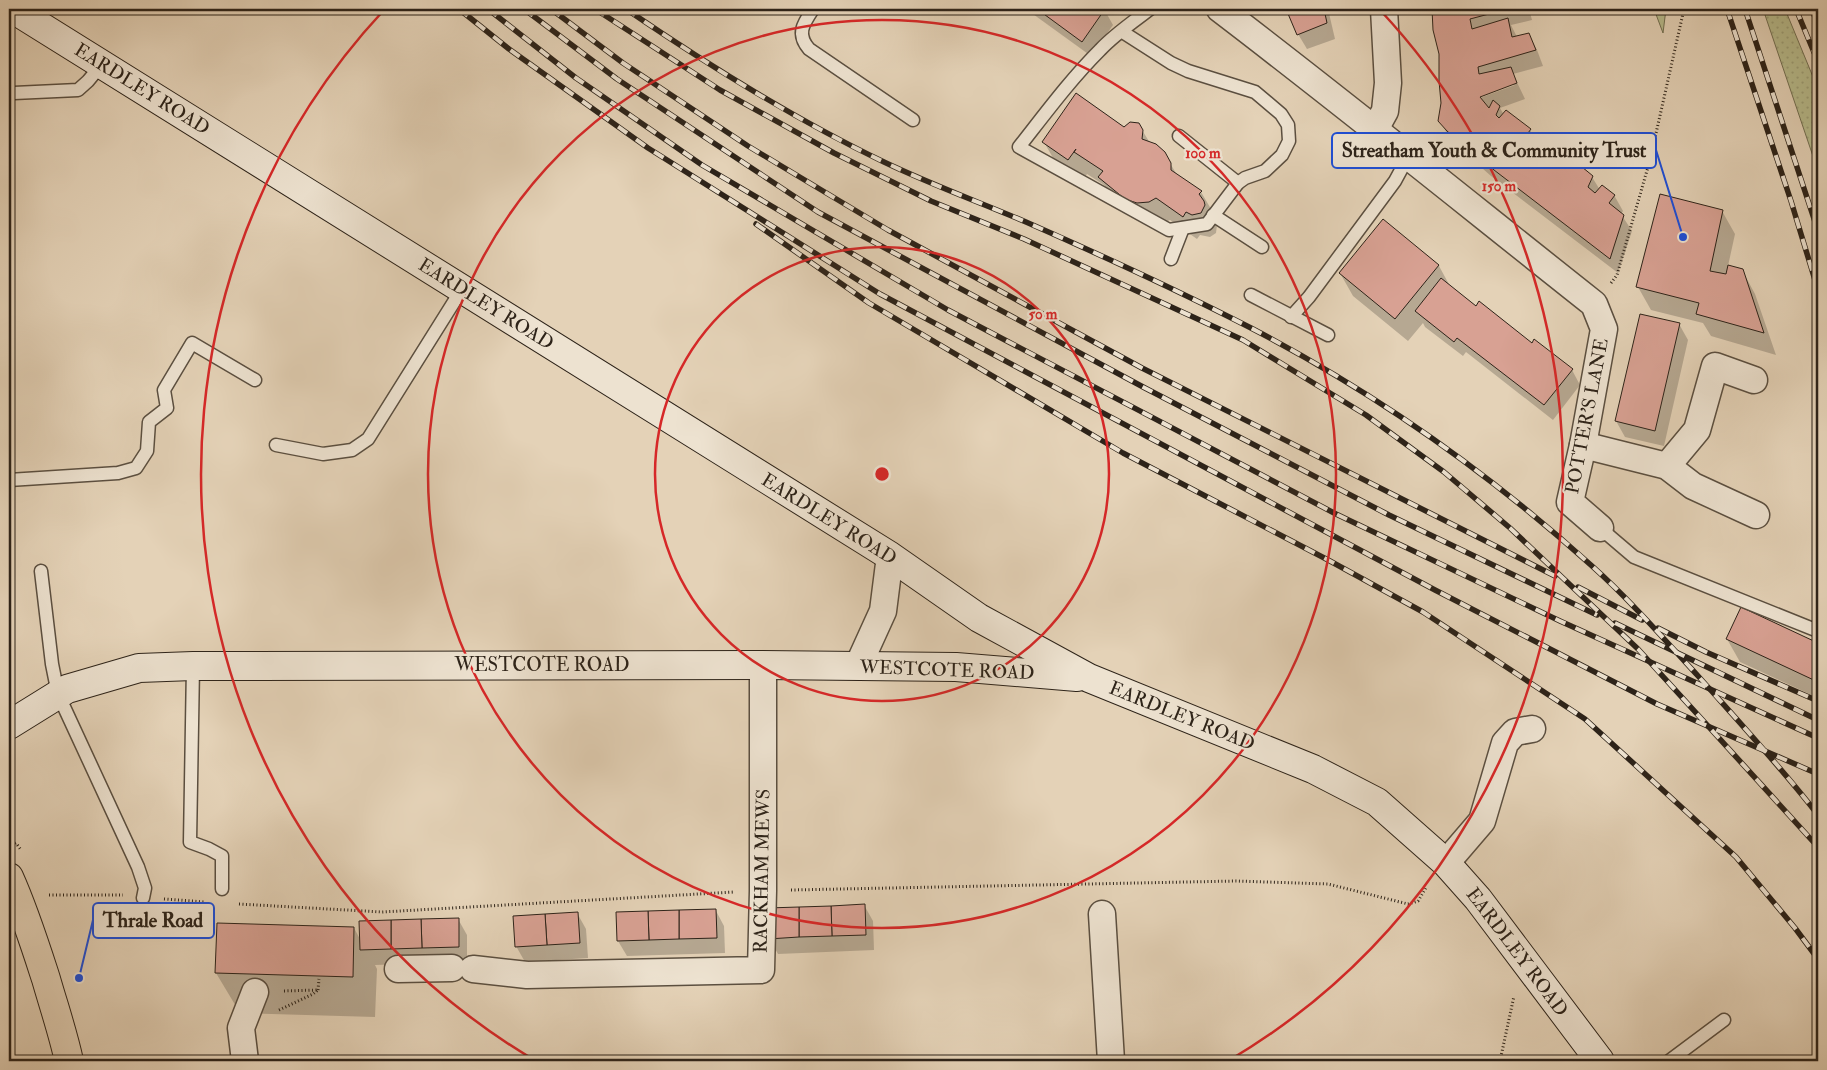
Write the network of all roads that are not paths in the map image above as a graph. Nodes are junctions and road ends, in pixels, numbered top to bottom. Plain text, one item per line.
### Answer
1 (13, 9) edge
2 (813, 9) edge
3 (1150, 9) edge
4 (1220, 9) edge
5 (1384, 9) edge
6 (1121, 31) junction
7 (102, 64) junction
8 (14, 93) dead end
9 (913, 120) dead end
10 (1374, 130) junction
11 (1179, 136) dead end
12 (1408, 157) junction
13 (1238, 183) junction
14 (1213, 215) junction
15 (1183, 228) junction
16 (1262, 247) dead end
17 (1171, 259) dead end
18 (462, 289) junction
19 (1251, 295) dead end
20 (1292, 317) junction
21 (1328, 336) dead end
22 (254, 380) dead end
23 (1754, 380) dead end
24 (276, 445) dead end
25 (1583, 445) junction
26 (1667, 466) junction
27 (9, 480) edge
28 (1756, 514) dead end
29 (1600, 528) joint
30 (890, 556) junction
31 (41, 572) dead end
32 (1818, 631) edge
33 (763, 665) junction
34 (193, 666) junction
35 (858, 666) junction
36 (1089, 678) junction
37 (58, 694) junction
38 (9, 726) edge
39 (1532, 729) dead end
40 (1446, 863) junction
41 (9, 877) edge
42 (222, 889) dead end
43 (144, 898) dead end
44 (1102, 914) dead end
45 (398, 969) dead end
46 (255, 992) dead end
47 (1724, 1020) dead end
48 (69, 1061) edge
49 (245, 1061) edge
50 (1111, 1061) edge
51 (1600, 1061) edge
52 (1669, 1061) edge

1 - 7 street, EARDLEY ROAD
2 - 9 lane
3 - 6 lane
4 - 10 street
5 - 10 street
6 - 13 lane
6 - 15 lane
7 - 8 lane
7 - 18 street, EARDLEY ROAD
10 - 12 street
11 - 13 lane
12 - 20 lane
12 - 25 street, POTTER'S LANE
13 - 14 lane
14 - 15 lane
14 - 16 lane
15 - 17 lane
18 - 24 lane
18 - 30 street, EARDLEY ROAD
19 - 20 lane
20 - 21 lane
22 - 27 lane
23 - 26 street
25 - 26 street
25 - 29 street, POTTER'S LANE
26 - 28 street
29 - 32 lane
30 - 35 street
30 - 36 street, EARDLEY ROAD
31 - 37 lane
33 - 34 street, WESTCOTE ROAD
33 - 35 street, WESTCOTE ROAD
33 - 45 street, RACKHAM MEWS
34 - 37 street, WESTCOTE ROAD
34 - 42 lane
35 - 36 street, WESTCOTE ROAD
36 - 40 street, EARDLEY ROAD
37 - 38 street, WESTCOTE ROAD
37 - 43 lane
39 - 40 street
40 - 51 street, EARDLEY ROAD
41 - 48 main road
44 - 50 street
46 - 49 street
47 - 52 lane

